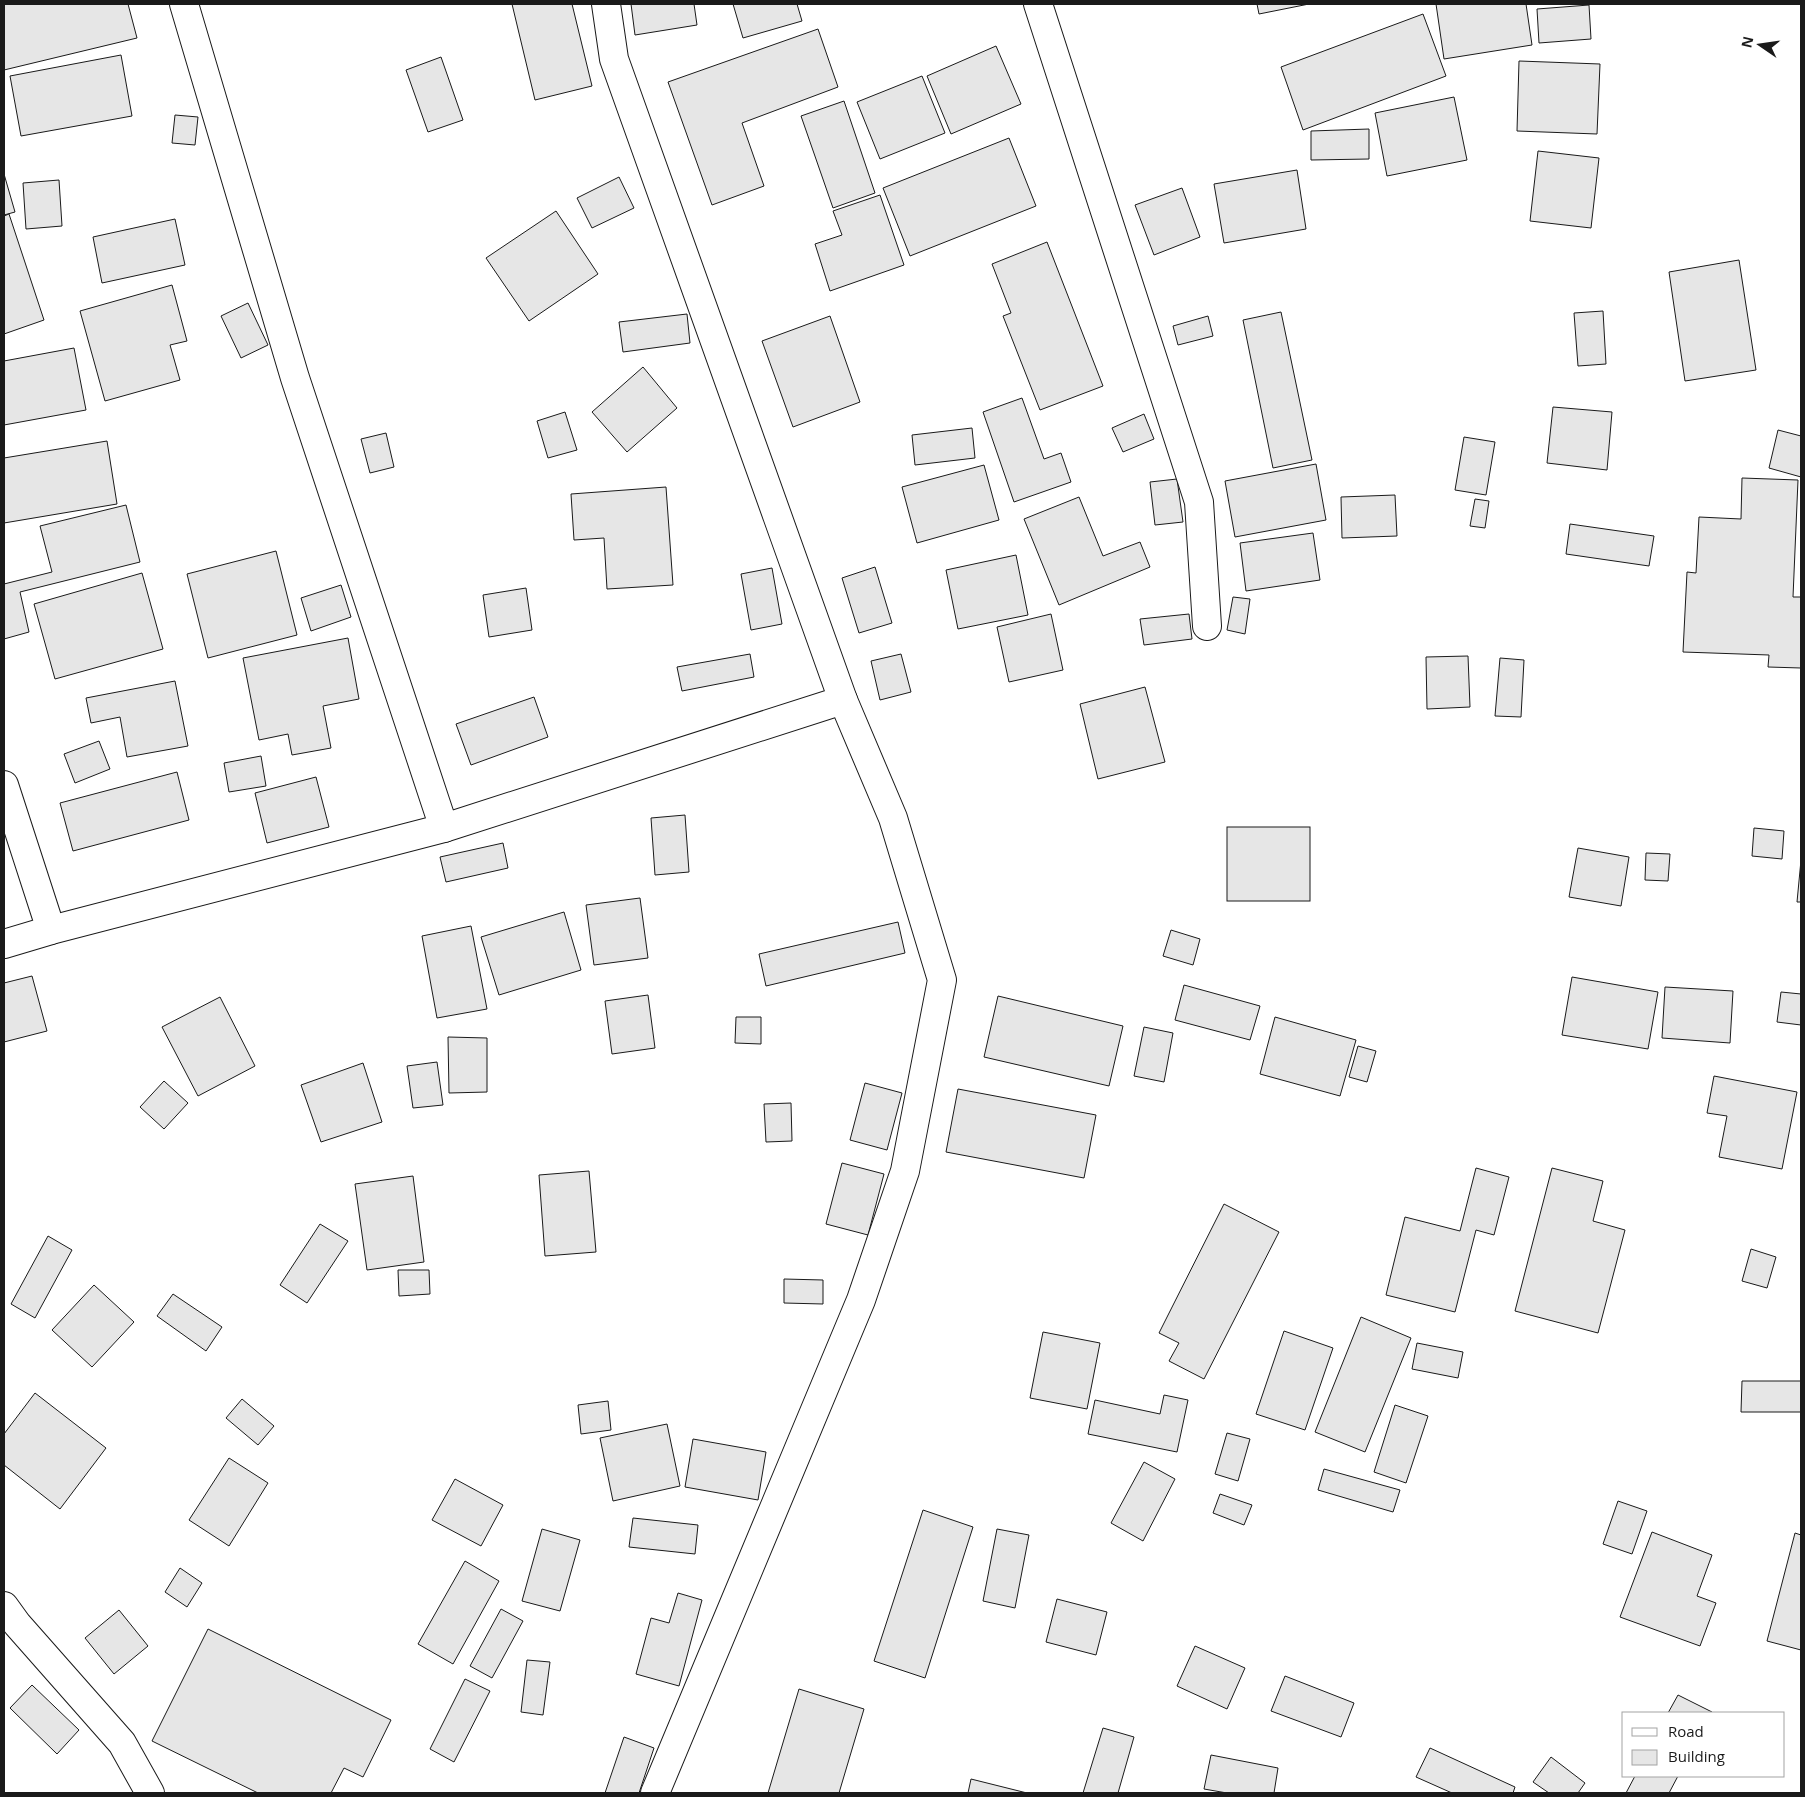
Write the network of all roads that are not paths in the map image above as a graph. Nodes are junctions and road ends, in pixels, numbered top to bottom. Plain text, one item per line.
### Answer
1 (184, 4) edge
2 (606, 4) edge
3 (1038, 4) edge
4 (1207, 626) dead end
5 (843, 700) junction
6 (4, 785) edge
7 (444, 828) junction
8 (51, 930) junction
9 (4, 944) edge
10 (4, 1606) edge
11 (150, 1793) edge
12 (655, 1793) edge

1 - 7 street
2 - 5 street
3 - 4 street
5 - 7 street
5 - 12 street
6 - 8 street
7 - 8 street
8 - 9 street
10 - 11 street

